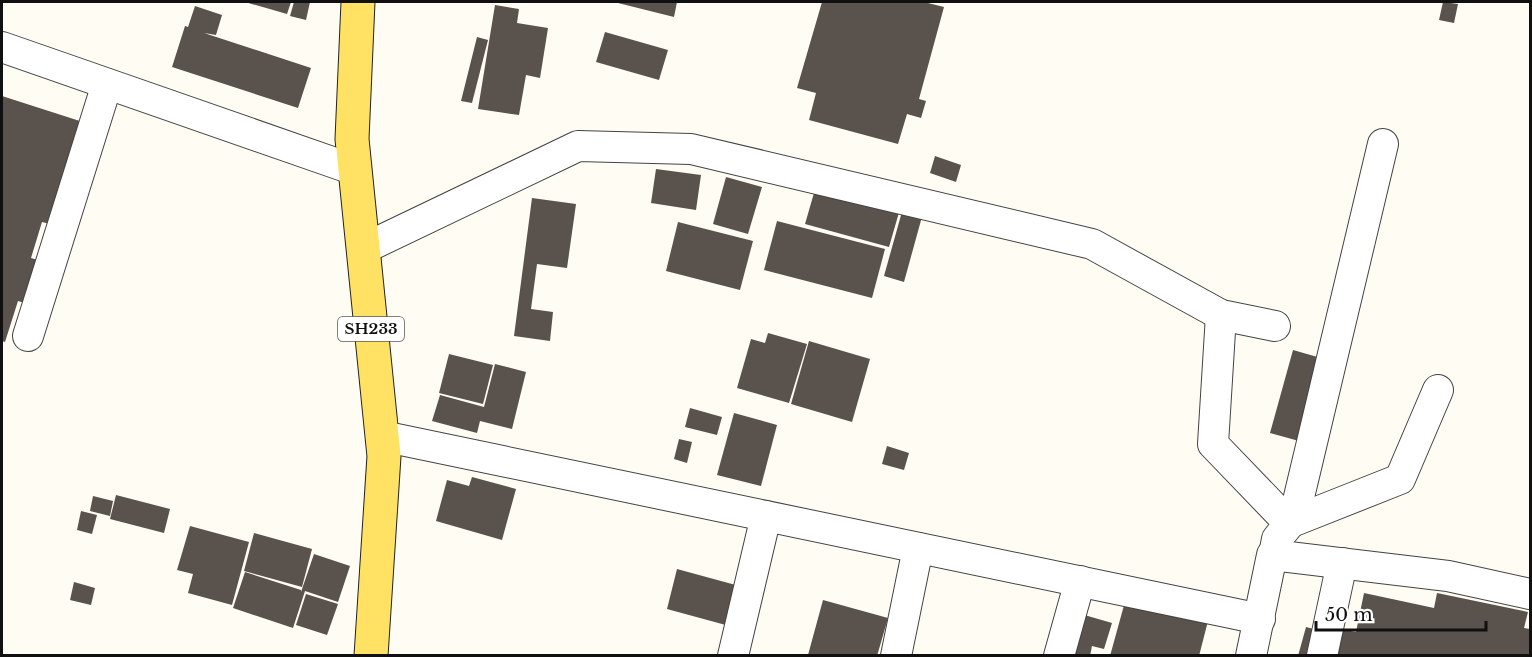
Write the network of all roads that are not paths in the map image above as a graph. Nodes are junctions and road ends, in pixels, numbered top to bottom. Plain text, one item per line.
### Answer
1 (358, 2) edge
2 (2, 47) edge
3 (107, 84) junction
4 (1383, 144) dead end
5 (356, 170) junction
6 (363, 249) junction
7 (1221, 315) junction
8 (1275, 326) dead end
9 (28, 336) dead end
10 (1438, 390) dead end
11 (382, 436) junction
12 (766, 516) junction
13 (1289, 523) junction
14 (918, 548) junction
15 (1274, 555) junction
16 (1341, 563) junction
17 (1080, 581) junction
18 (1530, 594) edge
19 (1260, 619) junction
20 (371, 656) edge
21 (733, 656) edge
22 (896, 656) edge
23 (1059, 656) edge
24 (1251, 656) edge
25 (1322, 656) edge

1 - 5 main road, SH233
2 - 3 street
3 - 5 street
3 - 9 street
4 - 13 street
5 - 6 main road, SH233
6 - 7 street
6 - 11 main road, SH233
7 - 8 street
7 - 13 street
10 - 13 street
11 - 12 street
11 - 20 main road, SH233
12 - 14 street
12 - 21 street
13 - 15 street
14 - 17 street
14 - 22 street
15 - 16 street
15 - 19 street
16 - 18 street
16 - 25 street
17 - 19 street
17 - 23 street
19 - 24 street

